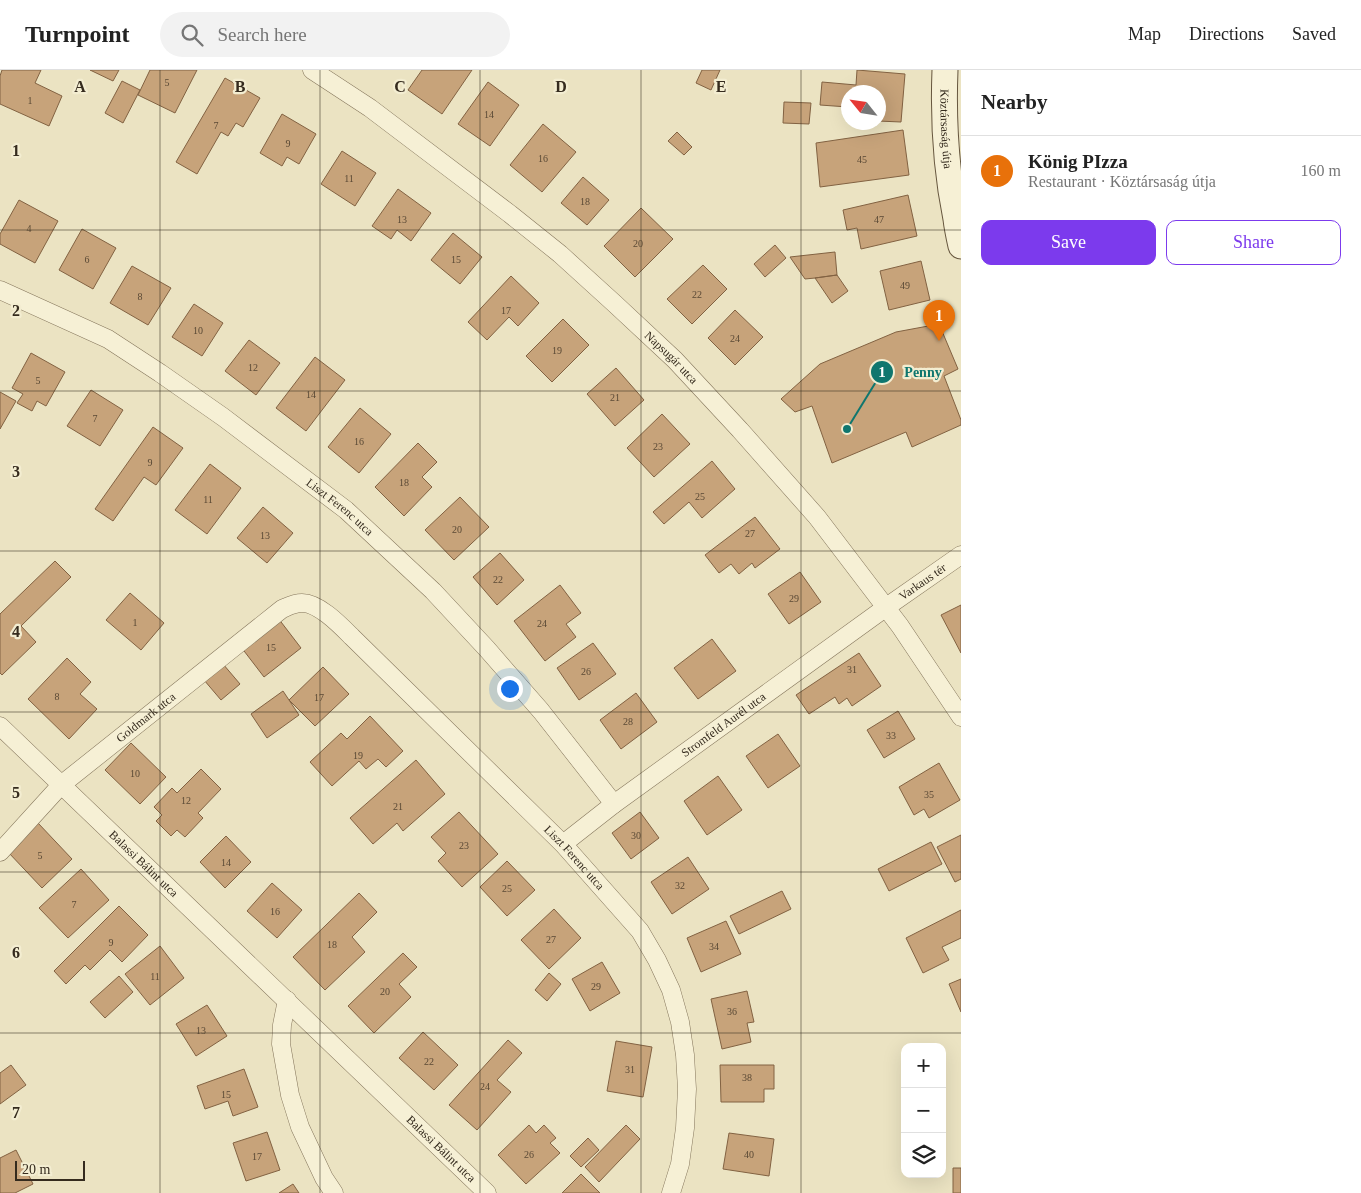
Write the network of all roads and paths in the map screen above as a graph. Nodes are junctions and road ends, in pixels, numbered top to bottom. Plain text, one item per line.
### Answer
1 (312, 70) edge
2 (945, 70) edge
3 (961, 246) edge
4 (0, 290) edge
5 (961, 556) edge
6 (304, 603) joint
7 (885, 608) junction
8 (961, 717) edge
9 (0, 726) edge
10 (62, 785) junction
11 (614, 804) junction
12 (563, 844) junction
13 (0, 852) edge
14 (287, 1000) junction
15 (334, 1193) edge
16 (487, 1193) edge
17 (671, 1193) edge

1 - 7 street, Napsugár utca
2 - 3 street, Köztársaság útja
4 - 11 street, Liszt Ferenc utca
5 - 7 street, Varkaus tér
6 - 10 street, Goldmark utca
6 - 12 street, Liszt Ferenc utca
7 - 8 street, Napsugár utca
7 - 11 street, Stromfeld Aurél utca
9 - 10 street, Balassi Bálint utca
10 - 13 street, Goldmark utca
10 - 14 street, Balassi Bálint utca
11 - 12 street, Stromfeld Aurél utca
12 - 17 street, Liszt Ferenc utca
14 - 15 street
14 - 16 street, Balassi Bálint utca

